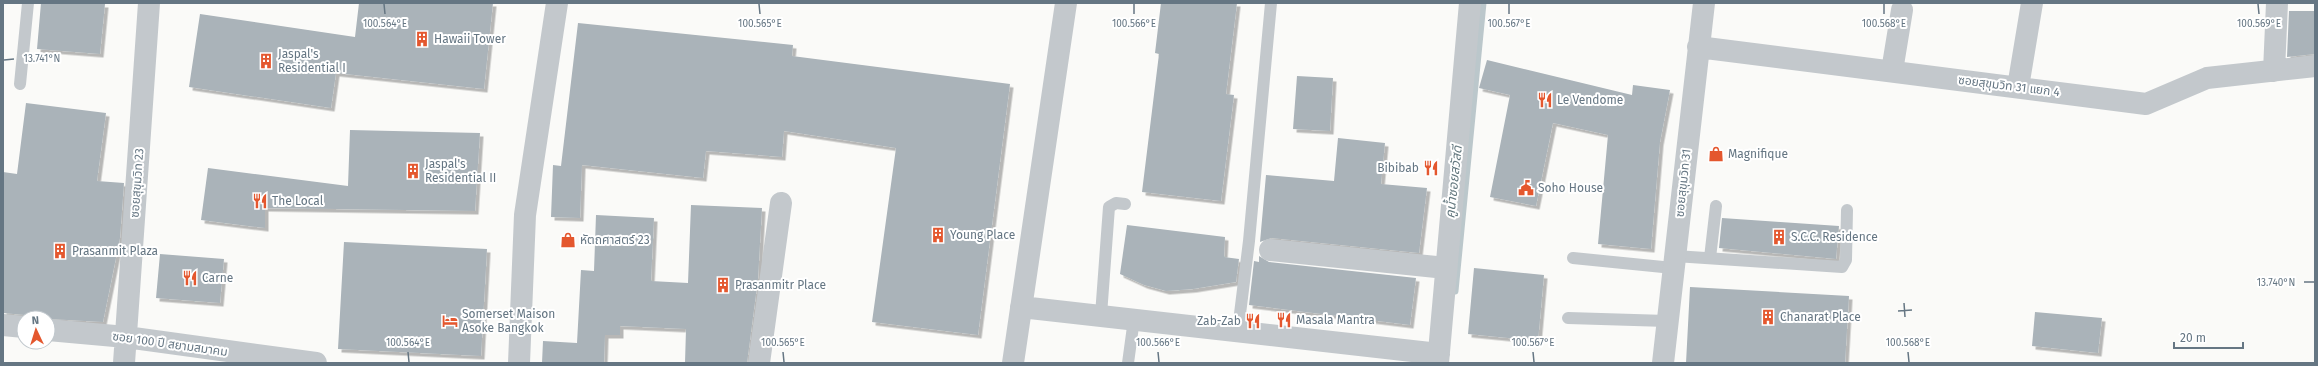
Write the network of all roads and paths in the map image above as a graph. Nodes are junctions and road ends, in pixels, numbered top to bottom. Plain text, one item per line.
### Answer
1 (28, 3) edge
2 (149, 3) edge
3 (557, 3) edge
4 (1066, 3) edge
5 (1271, 3) edge
6 (1470, 3) edge
7 (1704, 3) edge
8 (2032, 3) edge
9 (2277, 3) edge
10 (1902, 10) dead end
11 (1698, 47) junction
12 (2315, 66) edge
13 (1892, 71) junction
14 (2274, 71) junction
15 (20, 84) dead end
16 (2018, 87) junction
17 (781, 203) dead end
18 (1125, 204) dead end
19 (1716, 206) dead end
20 (1847, 210) dead end
21 (1270, 250) dead end
22 (1573, 258) dead end
23 (1710, 258) junction
24 (1674, 262) junction
25 (1446, 268) junction
26 (1021, 307) junction
27 (1101, 316) junction
28 (1568, 318) dead end
29 (1134, 319) junction
30 (1667, 321) junction
31 (3, 325) edge
32 (16, 326) edge
33 (1238, 330) junction
34 (56, 331) edge
35 (126, 337) junction
36 (257, 359) edge
37 (1438, 359) edge
38 (124, 363) edge
39 (316, 363) edge
40 (519, 363) edge
41 (759, 363) edge
42 (1013, 363) edge
43 (1128, 363) edge
44 (1663, 363) edge

1 - 15 lane
2 - 35 street, ซอยสุขุมวิท 23
3 - 40 street
4 - 26 street
5 - 33 lane
6 - 25 street
7 - 11 street, ซอยสุขุมวิท 31
8 - 16 street
9 - 14 street
10 - 13 street
11 - 13 street, ซอยสุขุมวิท 31 แยก 4
11 - 24 street, ซอยสุขุมวิท 31
12 - 14 street, ซอยสุขุมวิท 31 แยก 4
13 - 16 street, ซอยสุขุมวิท 31 แยก 4
14 - 16 street, ซอยสุขุมวิท 31 แยก 4
17 - 41 street
18 - 27 lane
19 - 23 lane
20 - 23 lane
21 - 25 street
22 - 24 lane
23 - 24 lane
24 - 30 street, ซอยสุขุมวิท 31
25 - 37 street
26 - 27 street
26 - 42 street
27 - 29 street
28 - 30 lane
29 - 33 street
29 - 43 lane
30 - 44 street, ซอยสุขุมวิท 31
31 - 32 street
33 - 37 street
34 - 35 street, ซอย 100 ปี สยามสมาคม
35 - 36 street, ซอย 100 ปี สยามสมาคม
35 - 38 street, ซอยสุขุมวิท 23
36 - 39 street, ซอย 100 ปี สยามสมาคม

